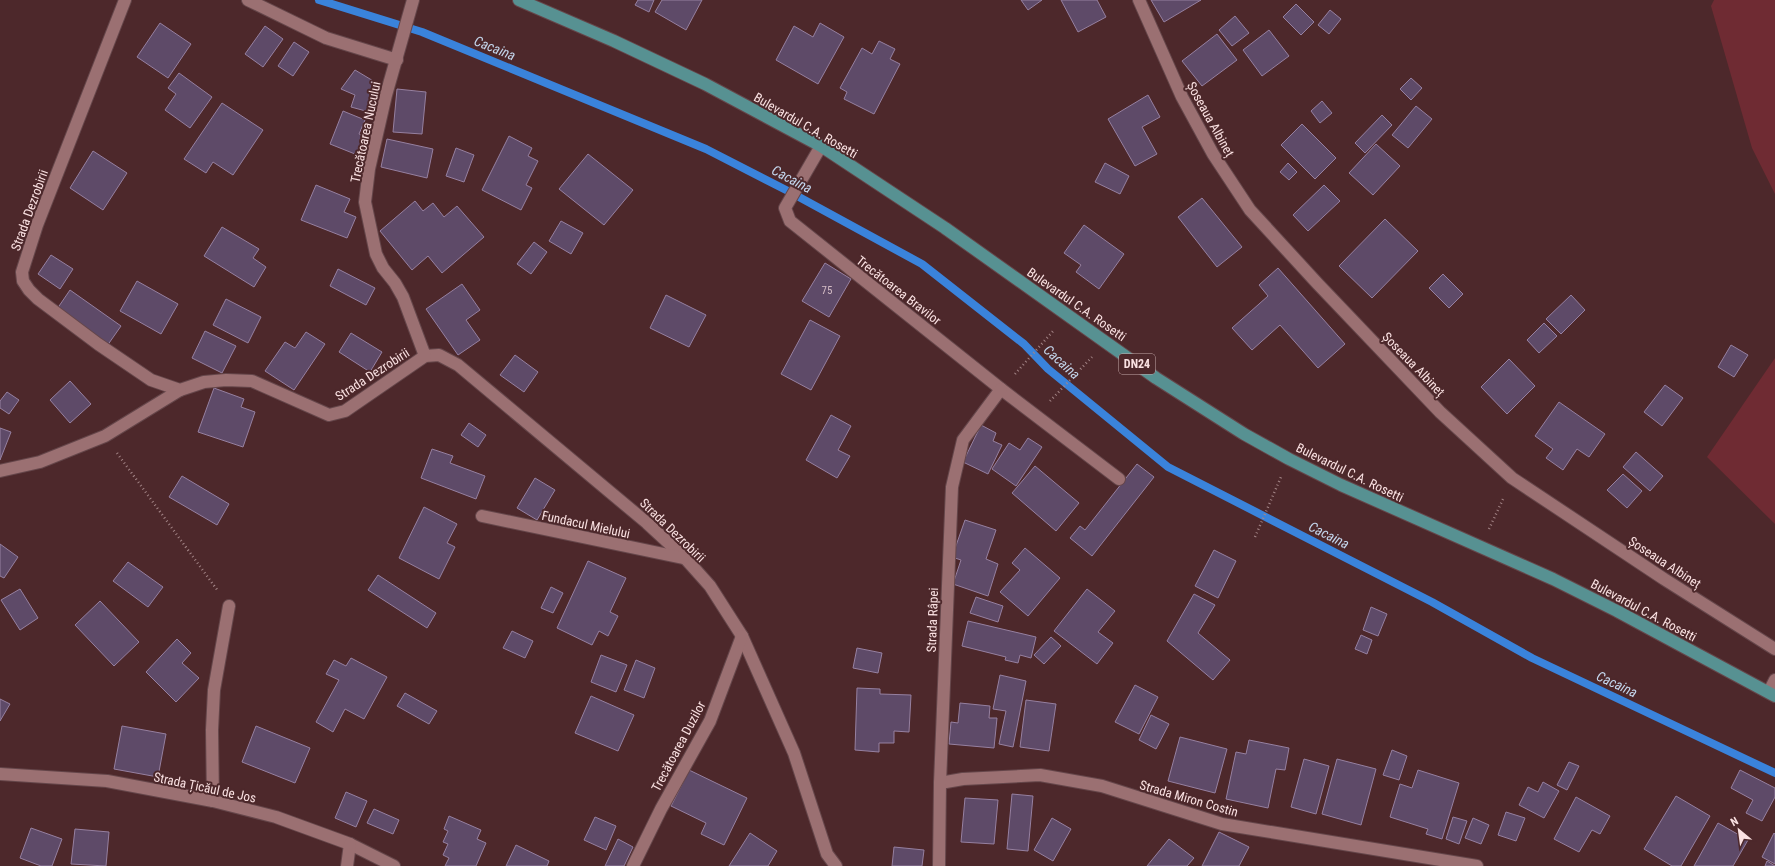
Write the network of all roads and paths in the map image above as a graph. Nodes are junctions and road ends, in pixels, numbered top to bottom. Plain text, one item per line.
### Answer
1 (125, 0) edge
2 (248, 0) edge
3 (413, 0) edge
4 (519, 0) edge
5 (1139, 0) edge
6 (397, 60) junction
7 (821, 146) junction
8 (1068, 315) junction
9 (1106, 342) junction
10 (425, 356) junction
11 (1001, 389) junction
12 (180, 390) junction
13 (1036, 416) junction
14 (105, 436) junction
15 (1289, 459) junction
16 (0, 470) edge
17 (1512, 478) junction
18 (1119, 479) dead end
19 (482, 516) dead end
20 (1254, 536) dead end
21 (1481, 547) junction
22 (685, 558) junction
23 (229, 606) joint
24 (742, 636) junction
25 (1775, 649) edge
26 (1775, 680) edge
27 (1772, 694) edge
28 (0, 774) edge
29 (940, 783) junction
30 (213, 801) junction
31 (350, 844) junction
32 (348, 866) edge
33 (394, 866) edge
34 (634, 866) edge
35 (836, 866) edge
36 (939, 866) edge
37 (1477, 866) edge

1 - 12 street, Strada Dezrobirii
2 - 6 street
3 - 6 street, Trecătoarea Nucului
4 - 7 main road, Bulevardul C.A. Rosetti / DN24
5 - 17 street, Șoseaua Albineț
6 - 10 street, Trecătoarea Nucului
7 - 8 main road, Bulevardul C.A. Rosetti / DN24
7 - 11 street, Trecătoarea Bravilor
8 - 9 main road, Bulevardul C.A. Rosetti / DN24
8 - 11 path
9 - 13 path
9 - 15 main road, Bulevardul C.A. Rosetti / DN24
10 - 12 street, Strada Dezrobirii
10 - 22 street, Strada Dezrobirii
11 - 13 street, Trecătoarea Bravilor
11 - 29 street, Strada Râpei
12 - 14 street
13 - 18 street, Trecătoarea Bravilor
14 - 16 street
14 - 23 path
15 - 20 path
15 - 21 main road, Bulevardul C.A. Rosetti / DN24
17 - 21 path
17 - 25 street, Șoseaua Albineț
19 - 22 street, Fundacul Mielului
21 - 27 main road, Bulevardul C.A. Rosetti / DN24
22 - 24 street, Strada Dezrobirii
23 - 30 street
24 - 34 street, Trecătoarea Duzilor
24 - 35 street, Strada Dezrobirii
26 - 27 street
28 - 30 street, Strada Țicăul de Jos
29 - 36 street, Strada Râpei
29 - 37 street, Strada Miron Costin
30 - 31 street, Strada Țicăul de Jos
31 - 32 street
31 - 33 street, Strada Țicăul de Jos

